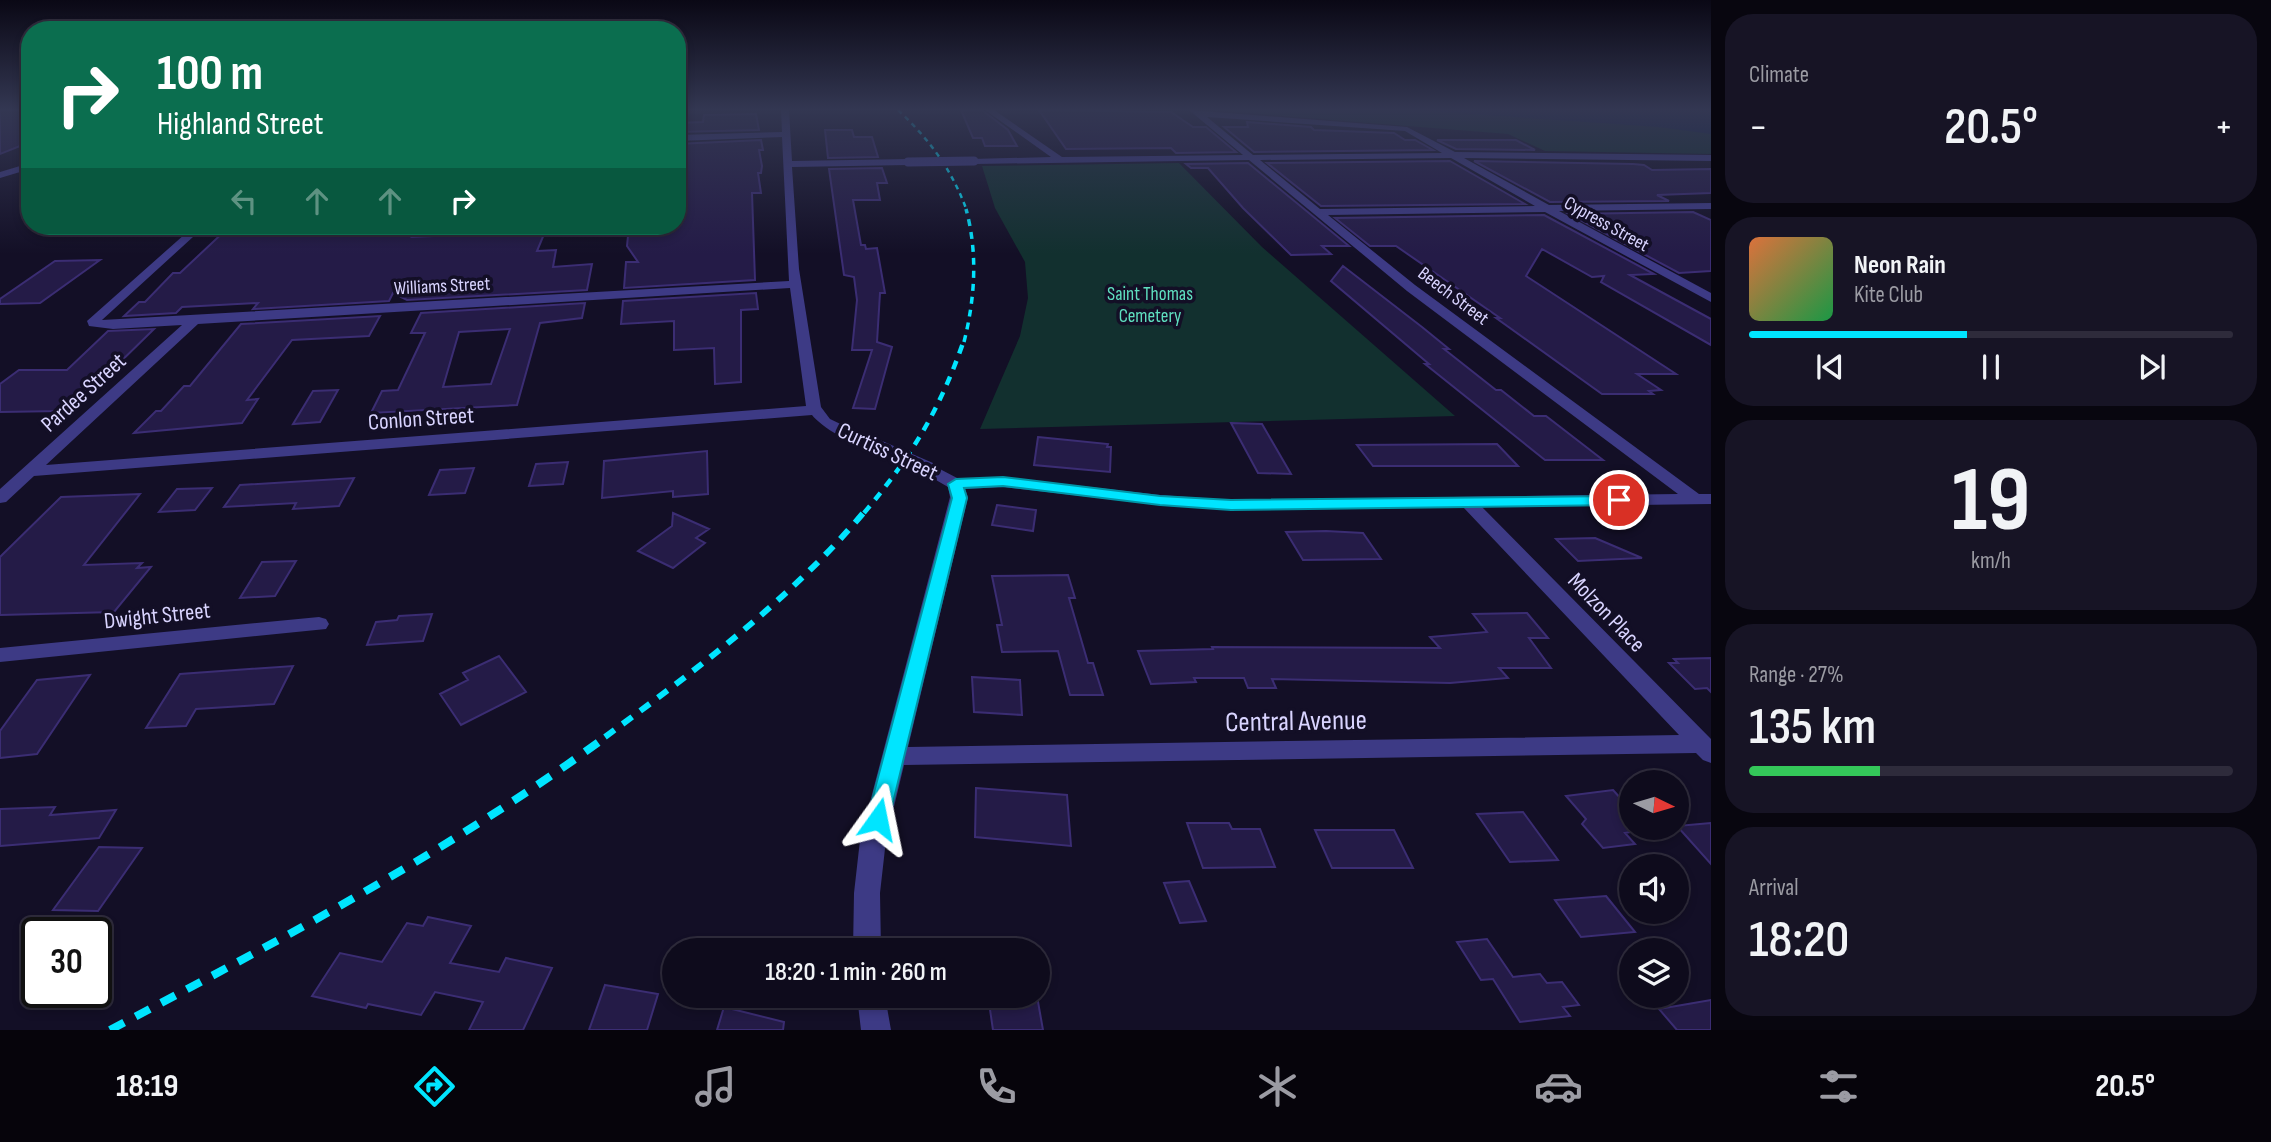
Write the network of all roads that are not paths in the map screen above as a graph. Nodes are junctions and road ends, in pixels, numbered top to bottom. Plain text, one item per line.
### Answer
1 (787, 158) edge
2 (1148, 158) edge
3 (1251, 158) edge
4 (1456, 158) edge
5 (1059, 159) joint
6 (0, 163) edge
7 (21, 164) edge
8 (787, 164) junction
9 (21, 167) edge
10 (0, 174) edge
11 (1711, 206) edge
12 (1546, 209) junction
13 (1317, 212) junction
14 (190, 235) edge
15 (795, 284) junction
16 (1711, 298) edge
17 (196, 319) junction
18 (815, 410) junction
19 (30, 471) junction
20 (956, 484) junction
21 (0, 498) edge
22 (1703, 499) edge
23 (1469, 504) junction
24 (319, 624) dead end
25 (0, 655) edge
26 (1706, 749) edge
27 (892, 756) junction
28 (867, 938) edge
29 (873, 1008) edge
30 (876, 1030) edge

1 - 8 street, Curtiss Street
2 - 5 street
3 - 13 street, Beech Street
4 - 12 street, Cypress Street
5 - 8 street, bridge
6 - 7 street
8 - 15 street, Curtiss Street
9 - 10 street
11 - 12 street
12 - 13 street
12 - 16 street, Cypress Street
13 - 22 street, Beech Street
14 - 17 street, Williams Street
15 - 17 street, Williams Street
15 - 18 street, Curtiss Street
17 - 19 street, Pardee Street
18 - 19 street, Conlon Street
18 - 20 street, Curtiss Street, bridge
19 - 21 street, Pardee Street
20 - 23 street
20 - 27 street, Curtiss Street
22 - 23 street
23 - 26 street, Molzon Place
24 - 25 street, Dwight Street
26 - 27 street, Central Avenue
27 - 28 street, Curtiss Street
29 - 30 street

